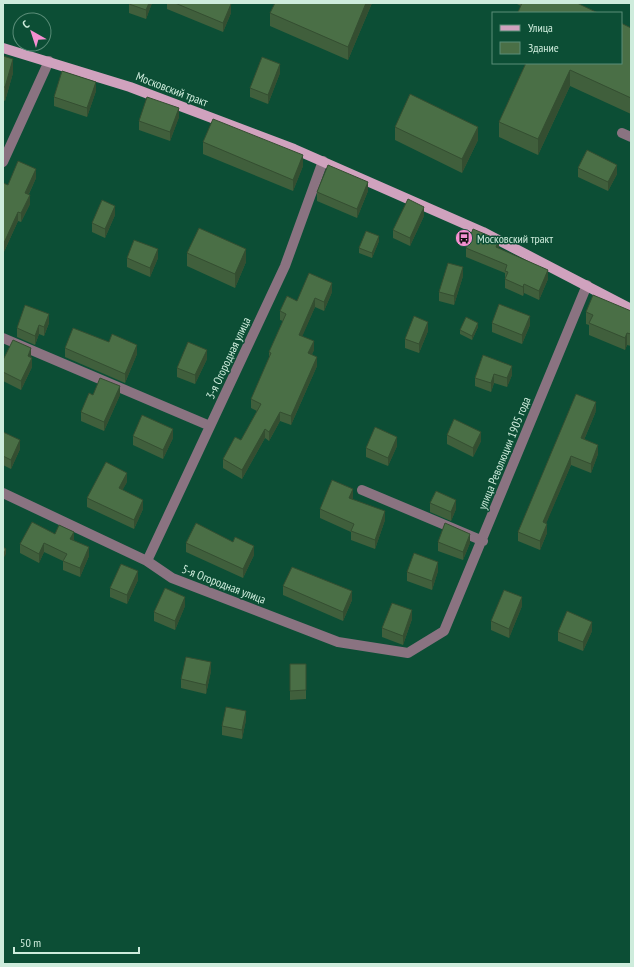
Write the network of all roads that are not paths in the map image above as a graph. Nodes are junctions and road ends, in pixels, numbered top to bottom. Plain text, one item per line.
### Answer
1 (3, 48) edge
2 (50, 61) junction
3 (3, 162) edge
4 (323, 162) junction
5 (587, 285) junction
6 (631, 309) edge
7 (3, 338) edge
8 (210, 426) junction
9 (362, 490) dead end
10 (3, 494) edge
11 (483, 541) junction
12 (147, 561) junction
13 (444, 631) joint

1 - 2 main road, Московский тракт
2 - 3 street
2 - 4 main road, Московский тракт
4 - 5 main road, Московский тракт
4 - 8 street, 3-я Огородная улица
5 - 6 main road, Московский тракт
5 - 11 street, улица Революции 1905 года
7 - 8 street
8 - 12 street, 3-я Огородная улица
9 - 11 street
10 - 12 street, 5-я Огородная улица
11 - 13 street, улица Революции 1905 года
12 - 13 street, 5-я Огородная улица

